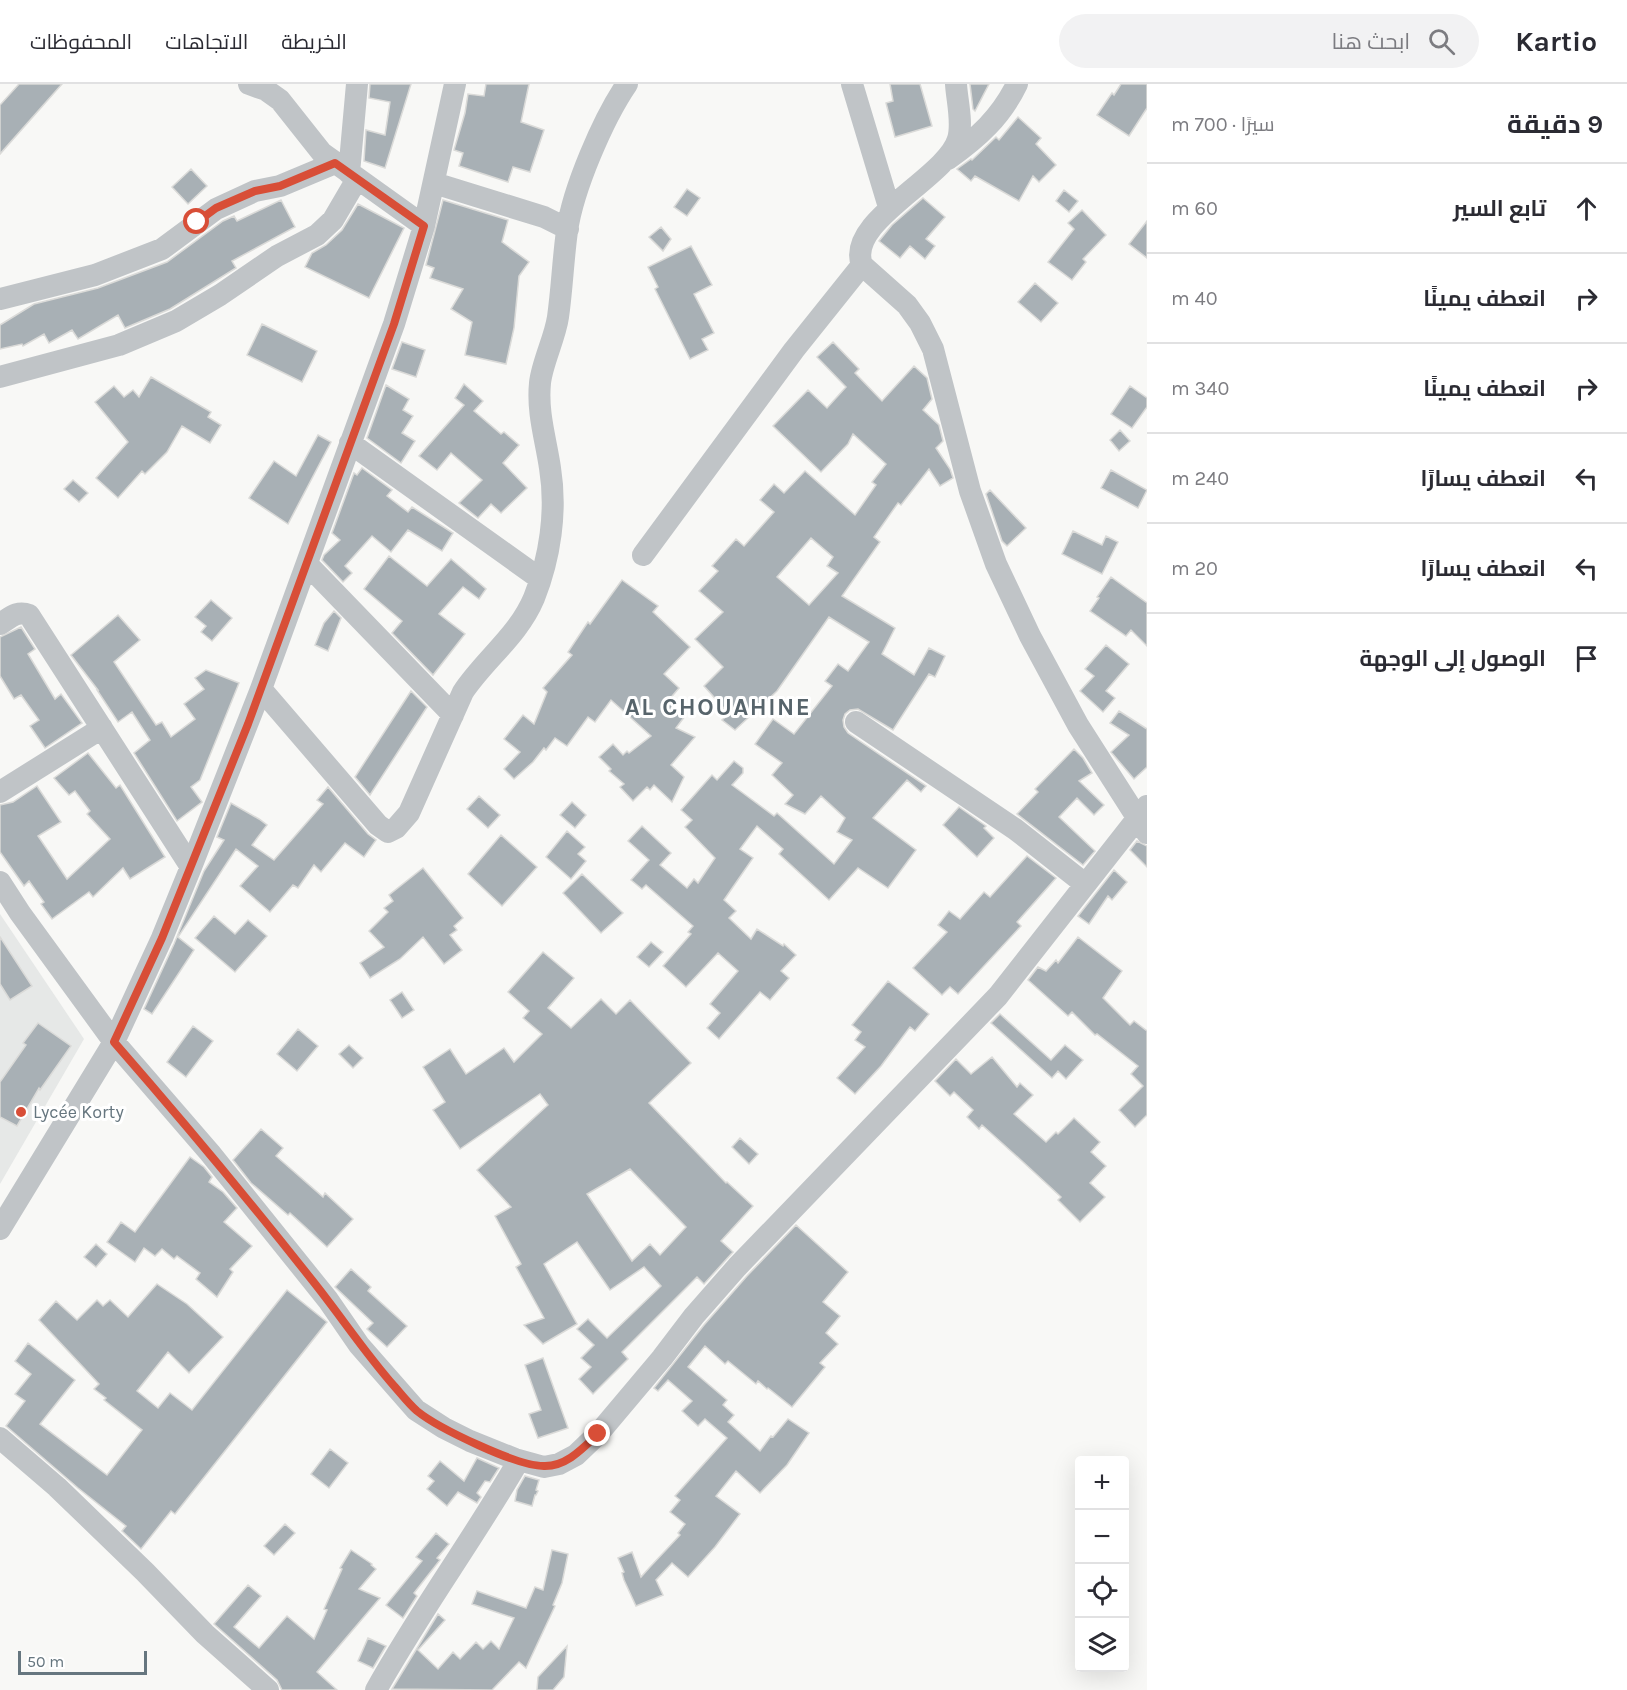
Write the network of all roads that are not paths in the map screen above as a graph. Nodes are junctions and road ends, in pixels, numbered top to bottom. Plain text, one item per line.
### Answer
1 (249, 84) edge
2 (357, 84) edge
3 (455, 84) edge
4 (627, 84) edge
5 (852, 84) edge
6 (956, 84) edge
7 (1017, 84) edge
8 (945, 161) junction
9 (347, 172) junction
10 (434, 183) junction
11 (889, 207) junction
12 (424, 226) junction
13 (568, 229) junction
14 (862, 265) junction
15 (0, 299) edge
16 (0, 377) edge
17 (350, 443) junction
18 (643, 555) dead end
19 (307, 564) junction
20 (539, 578) junction
21 (0, 624) edge
22 (261, 689) junction
23 (453, 715) junction
24 (856, 722) dead end
25 (102, 728) junction
26 (0, 792) edge
27 (1144, 819) edge
28 (191, 867) junction
29 (0, 882) edge
30 (1085, 884) junction
31 (114, 1042) junction
32 (0, 1229) edge
33 (0, 1438) edge
34 (519, 1460) junction
35 (268, 1690) edge
36 (376, 1690) edge

1 - 9 street
2 - 9 street
3 - 10 street
4 - 13 street
5 - 11 street
6 - 8 street
7 - 8 street
8 - 11 street
9 - 12 street
9 - 15 street
9 - 16 street
10 - 12 street
10 - 13 street
11 - 14 street
12 - 17 street
13 - 20 street
14 - 18 street
14 - 27 street
17 - 19 street
17 - 20 street
19 - 22 street
19 - 23 street
20 - 23 street
21 - 25 street
22 - 23 street
22 - 28 street
24 - 30 street
25 - 26 street
25 - 28 street
27 - 30 street
28 - 31 street
29 - 31 street
30 - 34 street
31 - 32 street
31 - 34 street
33 - 35 street
34 - 36 street

